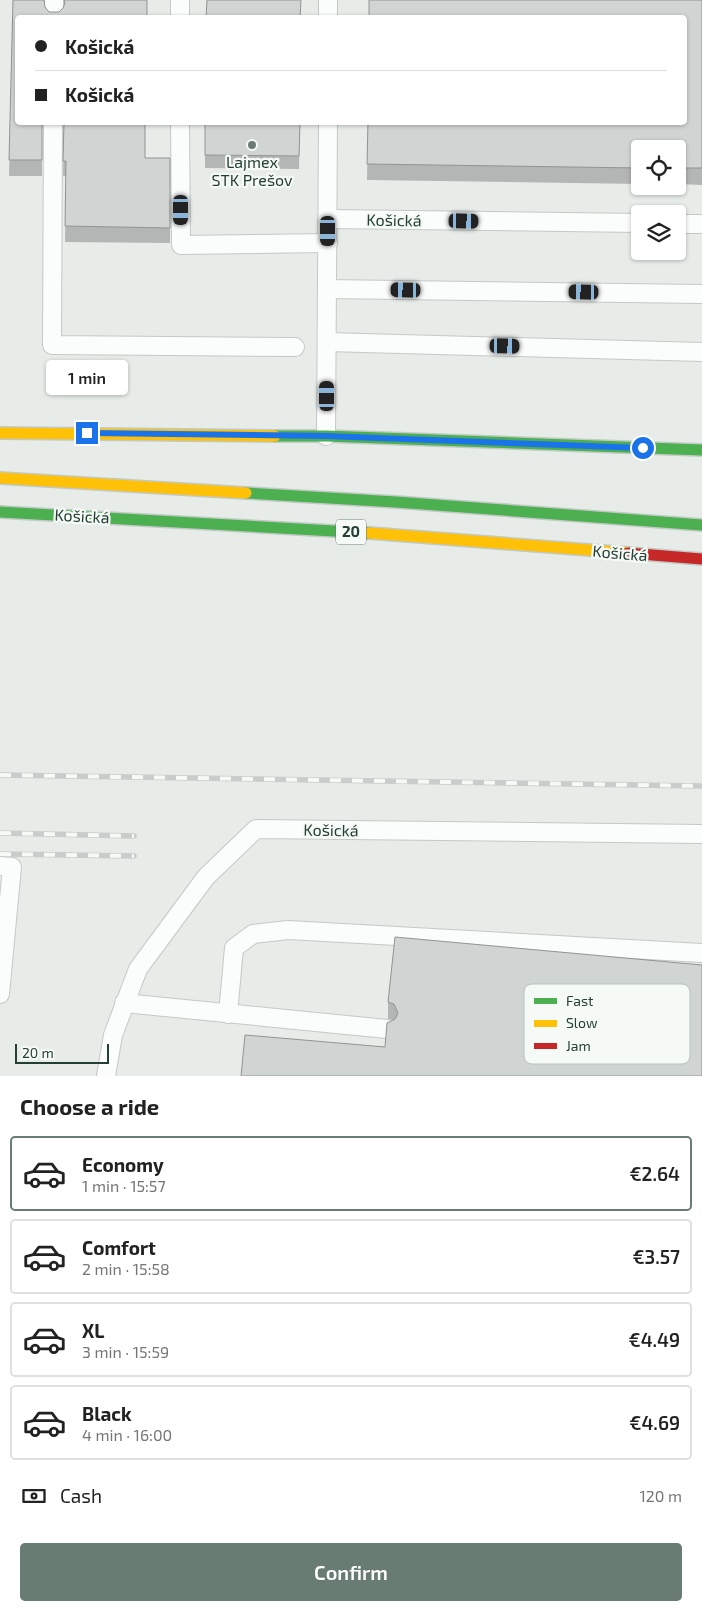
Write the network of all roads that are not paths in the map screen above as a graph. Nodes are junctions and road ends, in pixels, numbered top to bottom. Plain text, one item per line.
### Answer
1 (54, 0) edge
2 (180, 0) edge
3 (328, 0) edge
4 (54, 15) edge
5 (180, 15) edge
6 (328, 15) edge
7 (53, 125) edge
8 (180, 125) edge
9 (328, 125) edge
10 (328, 219) junction
11 (631, 223) edge
12 (686, 224) edge
13 (702, 224) edge
14 (328, 243) junction
15 (327, 289) junction
16 (702, 294) edge
17 (327, 342) junction
18 (295, 346) dead end
19 (702, 352) edge
20 (4, 433) edge
21 (326, 436) junction
22 (702, 450) edge
23 (0, 478) edge
24 (0, 512) edge
25 (702, 525) edge
26 (702, 560) edge
27 (702, 834) edge
28 (0, 866) edge
29 (702, 953) edge
30 (0, 994) edge
31 (124, 1003) junction
32 (228, 1014) junction
33 (387, 1029) edge
34 (106, 1076) edge

1 - 4 lane
2 - 5 lane
3 - 6 lane
7 - 18 lane
8 - 14 lane
9 - 10 lane
10 - 11 lane, Košická
10 - 14 lane
12 - 13 lane
14 - 15 lane
15 - 16 lane
15 - 17 lane
17 - 19 lane
17 - 21 lane
20 - 21 main road
21 - 22 main road
23 - 25 main road
24 - 26 main road, Košická / 20
27 - 31 lane, Košická
28 - 30 lane
29 - 32 lane
31 - 32 lane
31 - 34 lane, Košická
32 - 33 lane

